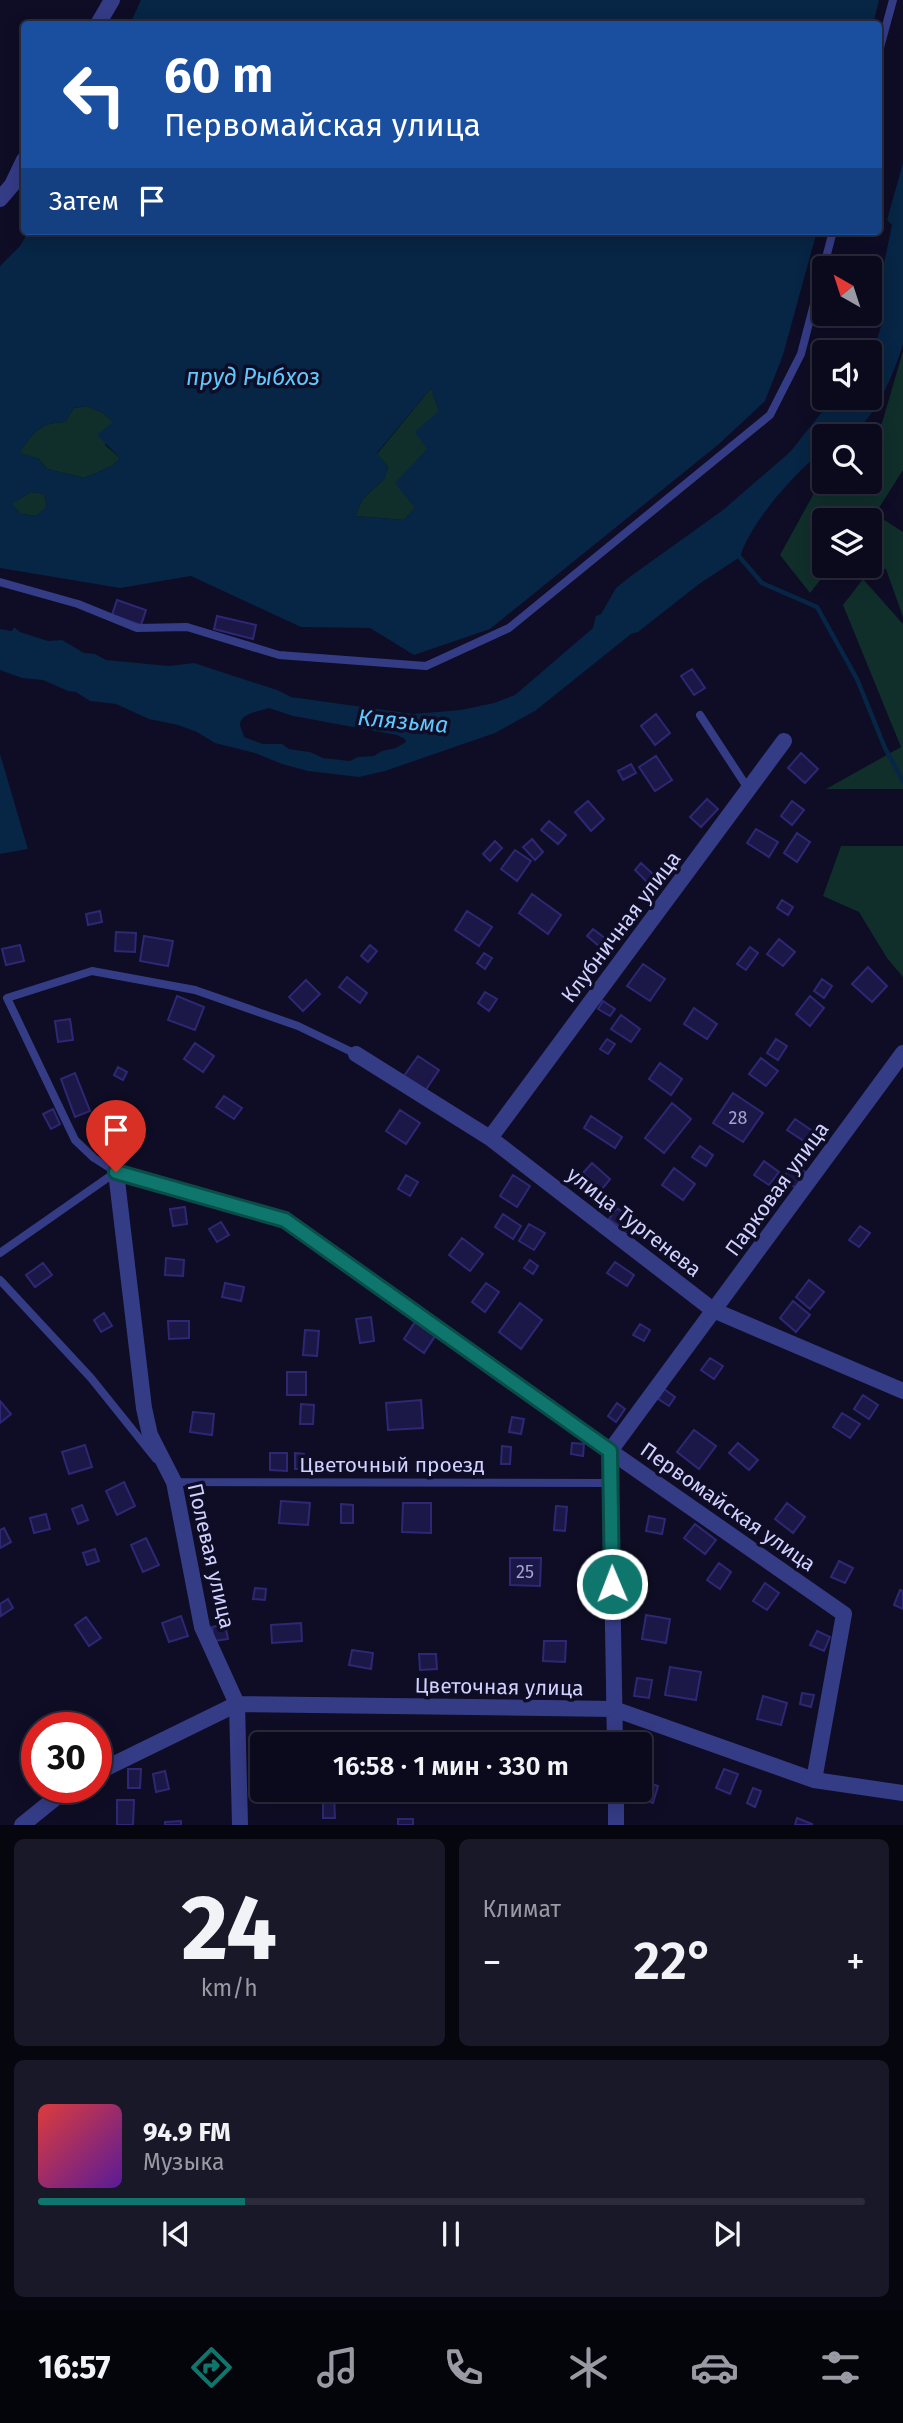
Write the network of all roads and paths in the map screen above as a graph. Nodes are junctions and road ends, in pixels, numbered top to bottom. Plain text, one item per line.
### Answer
1 (112, 0) edge
2 (892, 0) edge
3 (100, 21) edge
4 (882, 39) edge
5 (21, 164) edge
6 (6, 181) edge
7 (0, 199) edge
8 (832, 235) edge
9 (0, 582) edge
10 (700, 715) dead end
11 (784, 741) dead end
12 (748, 790) junction
13 (903, 1053) edge
14 (356, 1054) joint
15 (491, 1138) junction
16 (116, 1172) junction
17 (0, 1253) edge
18 (0, 1280) edge
19 (713, 1310) junction
20 (903, 1391) edge
21 (610, 1451) junction
22 (174, 1482) junction
23 (610, 1483) junction
24 (237, 1704) junction
25 (614, 1709) junction
26 (615, 1732) edge
27 (112, 1765) edge
28 (814, 1780) junction
29 (903, 1793) edge
30 (616, 1802) edge
31 (49, 1803) edge
32 (22, 1825) edge
33 (240, 1825) edge
34 (616, 1825) edge

1 - 3 street
2 - 4 lane
5 - 6 street
6 - 7 street
8 - 9 lane
10 - 12 lane
11 - 12 street, Клубничная улица
12 - 15 street, Клубничная улица
13 - 19 street, Парковая улица
14 - 15 street, улица Тургенева
14 - 16 lane
15 - 19 street, улица Тургенева
16 - 17 lane
16 - 21 street, Первомайская улица
16 - 22 street, Полевая улица
18 - 22 lane
19 - 20 street, улица Тургенева
19 - 21 street, Парковая улица
21 - 23 street
21 - 28 street, Первомайская улица
22 - 23 lane, Цветочный проезд
22 - 24 street, Полевая улица
23 - 25 street
24 - 25 street, Цветочная улица
24 - 27 street, Цветочная улица
24 - 33 street, Полевая улица
25 - 26 street
25 - 28 street, Цветочная улица
28 - 29 street, Цветочная улица
30 - 34 street
31 - 32 street

